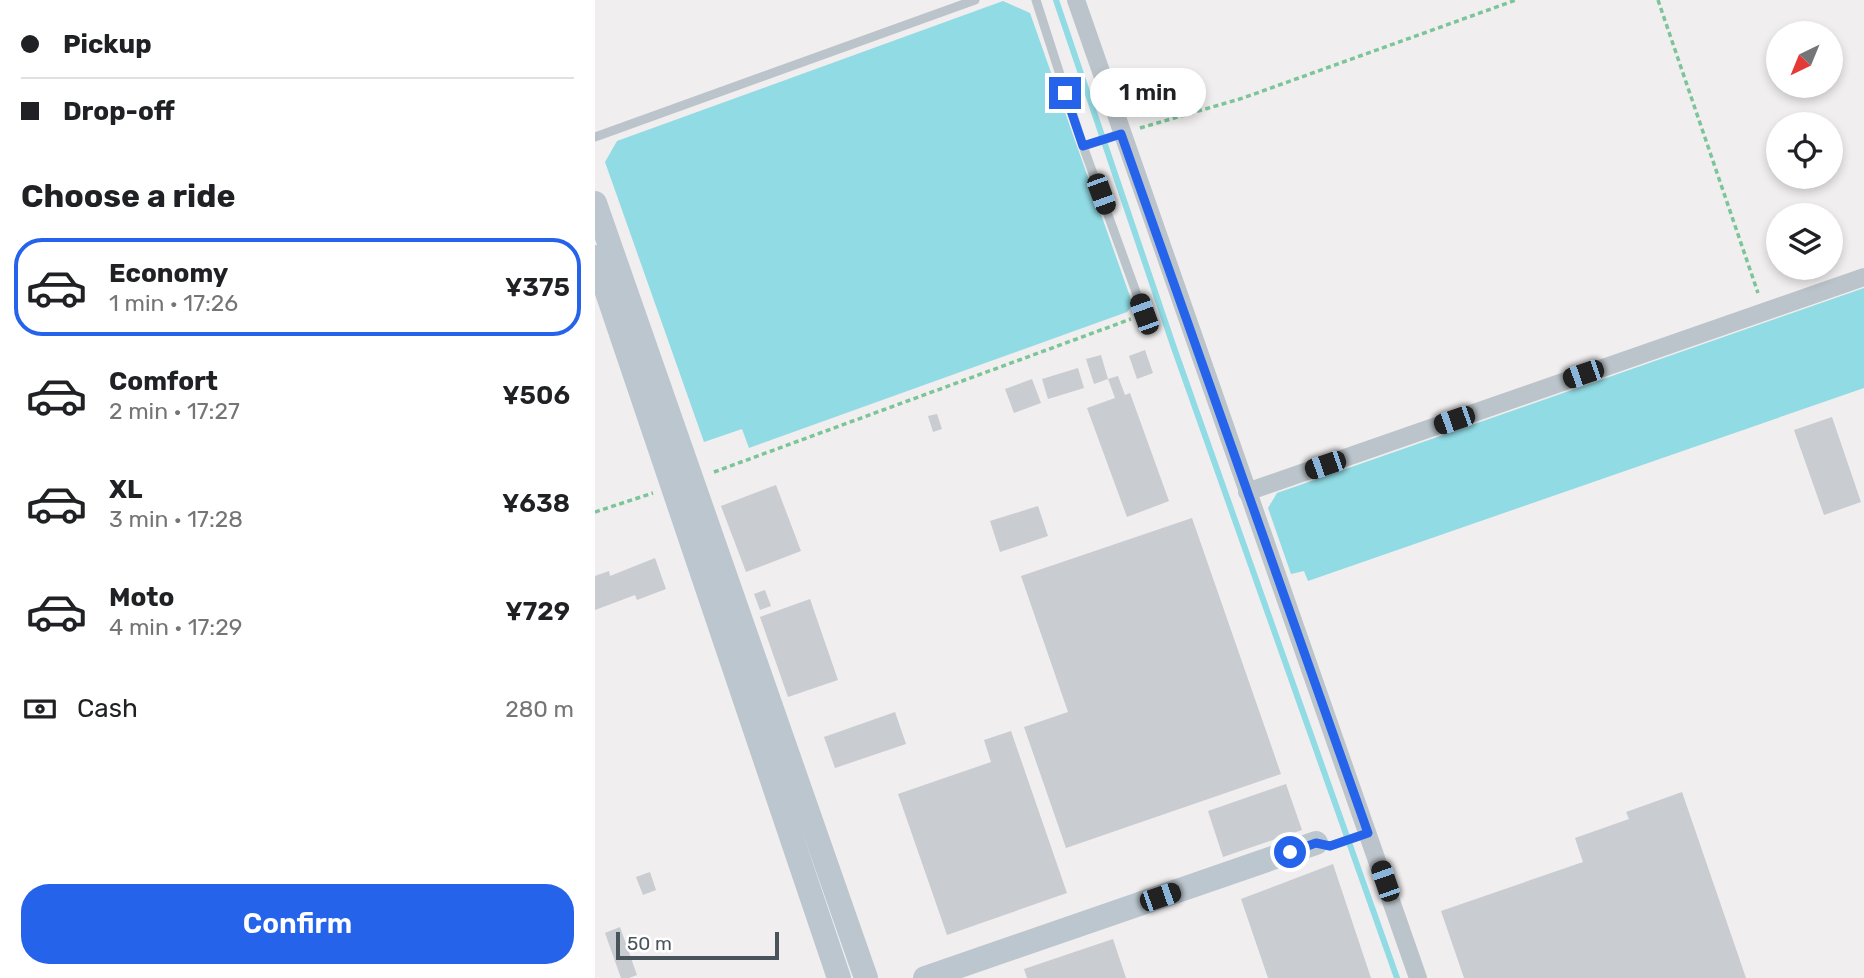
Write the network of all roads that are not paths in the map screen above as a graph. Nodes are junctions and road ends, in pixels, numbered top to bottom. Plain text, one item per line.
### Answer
1 (975, 0) edge
2 (1036, 0) edge
3 (1076, 0) edge
4 (595, 136) edge
5 (1117, 136) junction
6 (1087, 145) junction
7 (595, 203) edge
8 (595, 257) edge
9 (1864, 277) edge
10 (1144, 314) road end
11 (1247, 492) junction
12 (1363, 835) junction
13 (1327, 843) joint
14 (839, 978) edge
15 (866, 978) edge
16 (925, 978) edge
17 (1418, 978) edge

1 - 4 lane
2 - 6 lane
3 - 5 street
5 - 6 lane
5 - 11 street
6 - 10 lane
7 - 15 street
8 - 14 street
9 - 11 street
11 - 12 street
12 - 13 lane
12 - 17 street
13 - 16 street

